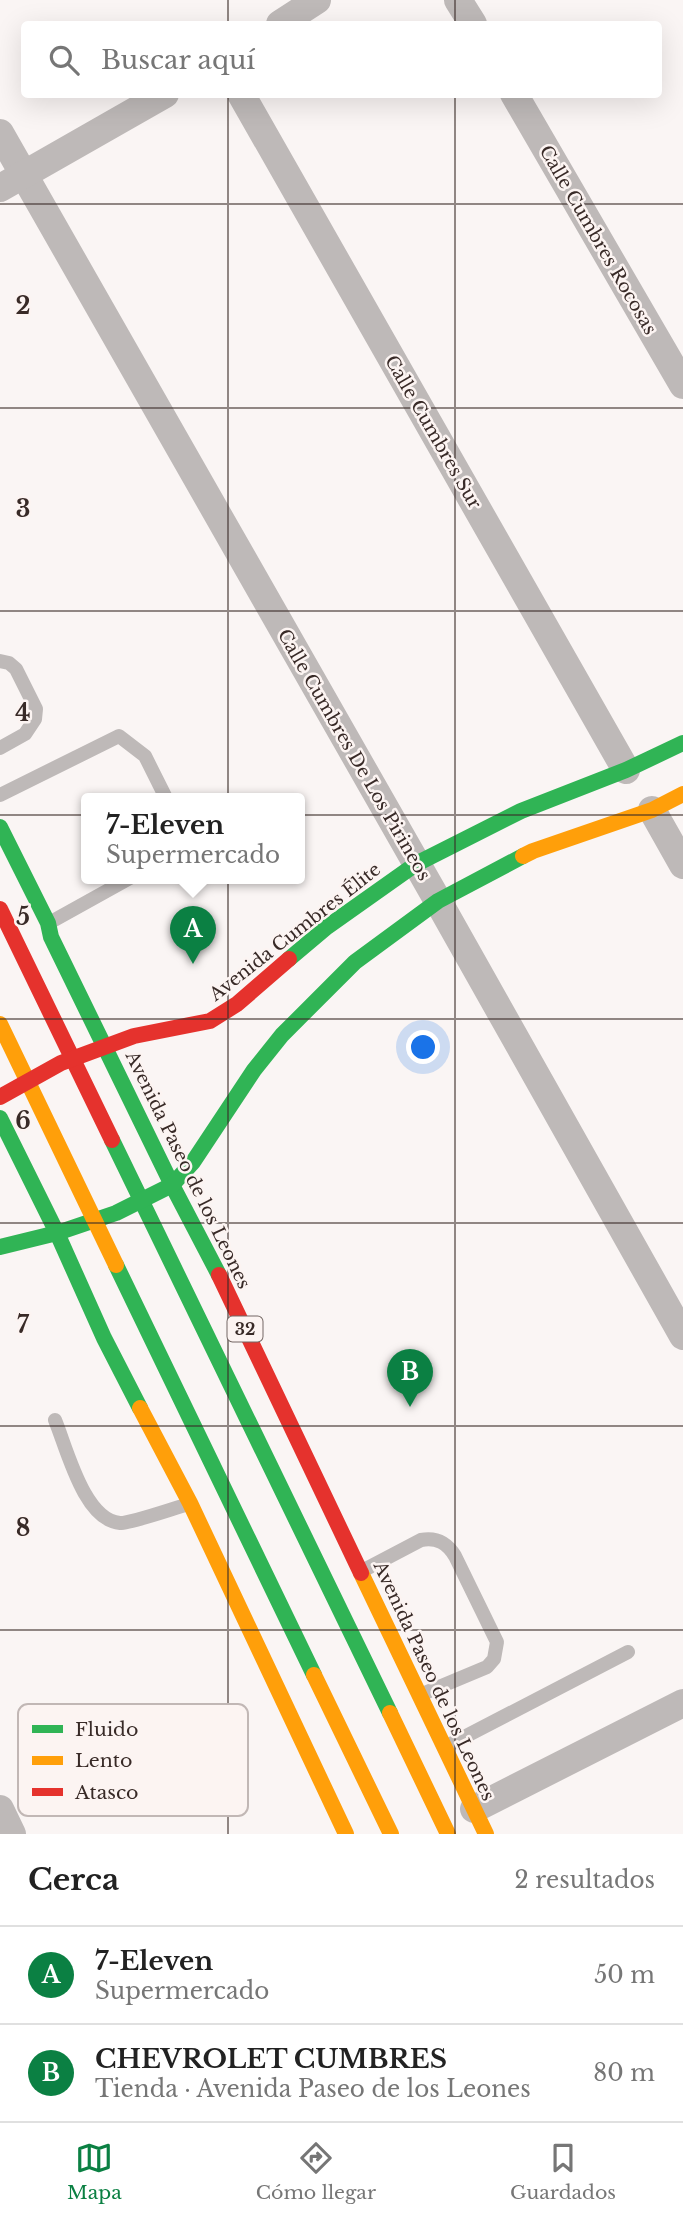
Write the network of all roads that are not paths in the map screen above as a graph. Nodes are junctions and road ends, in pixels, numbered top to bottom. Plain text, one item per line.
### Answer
1 (317, 0) edge
2 (458, 0) edge
3 (285, 21) edge
4 (471, 21) edge
5 (158, 98) edge
6 (243, 98) edge
7 (516, 98) edge
8 (0, 133) edge
9 (24, 173) junction
10 (0, 188) edge
11 (683, 385) edge
12 (0, 661) edge
13 (683, 743) edge
14 (0, 748) edge
15 (626, 770) junction
16 (164, 793) edge
17 (683, 794) edge
18 (0, 795) edge
19 (652, 810) junction
20 (0, 827) edge
21 (416, 864) junction
22 (683, 865) edge
23 (121, 884) edge
24 (438, 901) junction
25 (0, 909) edge
26 (50, 930) junction
27 (15, 972) dead end
28 (0, 1024) edge
29 (106, 1047) junction
30 (0, 1097) edge
31 (0, 1118) edge
32 (172, 1185) junction
33 (57, 1233) junction
34 (0, 1247) edge
35 (232, 1302) junction
36 (683, 1336) edge
37 (104, 1338) junction
38 (55, 1420) dead end
39 (190, 1503) junction
40 (360, 1571) junction
41 (628, 1652) dead end
42 (419, 1696) junction
43 (683, 1703) edge
44 (444, 1748) junction
45 (474, 1809) junction
46 (0, 1810) edge
47 (12, 1834) edge
48 (346, 1834) edge
49 (391, 1834) edge
50 (448, 1834) edge
51 (486, 1834) edge

1 - 3 street
2 - 4 street
5 - 9 street
6 - 15 street, Calle Cumbres Sur
7 - 11 street, Calle Cumbres Rocosas
8 - 9 street, Calle Cumbres De Los Pirineos
9 - 10 street
9 - 21 street, Calle Cumbres De Los Pirineos
12 - 14 lane
13 - 15 main road, Avenida Cumbres Élite
15 - 21 main road, Avenida Cumbres Élite
16 - 18 lane
17 - 19 main road
19 - 22 street
19 - 24 main road
20 - 26 main road, Avenida Paseo de los Leones / 32
21 - 24 street, Calle Cumbres De Los Pirineos
21 - 29 main road, Avenida Cumbres Élite
23 - 26 lane
24 - 32 main road
24 - 36 street, Calle Cumbres De Los Pirineos
25 - 50 main road
26 - 27 main road
26 - 29 main road, Avenida Paseo de los Leones / 32
28 - 49 main road
29 - 30 main road, Avenida Cumbres Élite
29 - 32 main road, Avenida Paseo de los Leones / 32
31 - 33 main road
32 - 33 main road
32 - 35 main road, Avenida Paseo de los Leones / 32
33 - 34 main road
33 - 37 main road
35 - 37 main road
35 - 40 main road, Avenida Paseo de los Leones / 32
37 - 39 main road
38 - 39 lane
39 - 48 main road
40 - 42 main road, Avenida Paseo de los Leones / 32
40 - 42 lane
41 - 44 lane
42 - 44 main road, Avenida Paseo de los Leones / 32
43 - 45 street
44 - 45 main road, Avenida Paseo de los Leones / 32
45 - 51 main road, Avenida Paseo de los Leones / 32
46 - 47 street

